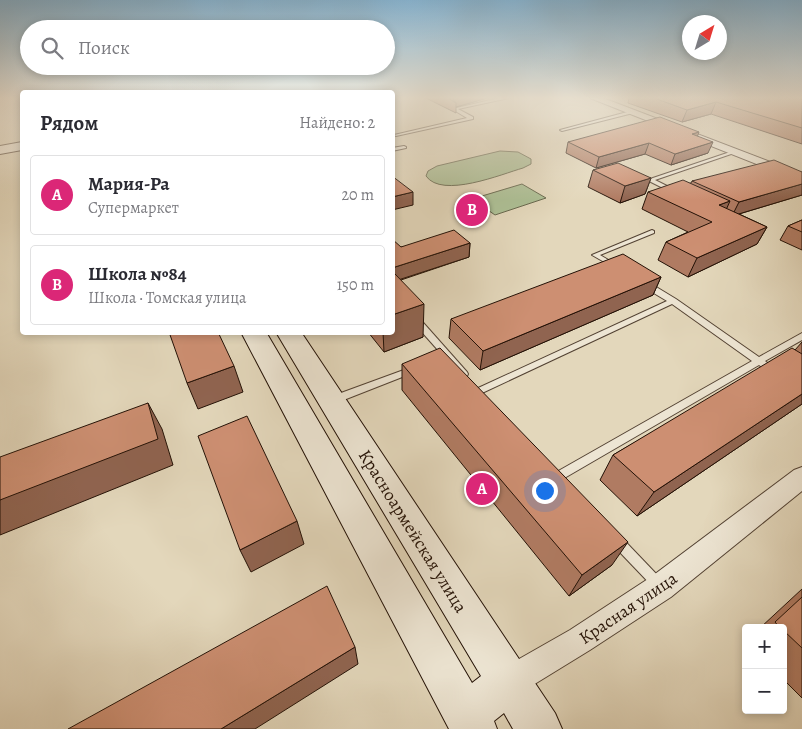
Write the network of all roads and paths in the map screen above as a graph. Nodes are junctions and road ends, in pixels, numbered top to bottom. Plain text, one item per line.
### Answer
1 (409, 132) edge
2 (683, 132) edge
3 (396, 135) dead end
4 (20, 146) edge
5 (404, 147) dead end
6 (395, 149) edge
7 (0, 150) edge
8 (20, 152) edge
9 (735, 152) junction
10 (0, 154) edge
11 (802, 178) edge
12 (682, 195) edge
13 (652, 232) dead end
14 (618, 268) edge
15 (634, 278) edge
16 (673, 301) junction
17 (407, 310) edge
18 (255, 335) edge
19 (290, 335) edge
20 (802, 336) edge
21 (758, 360) junction
22 (422, 367) edge
23 (780, 375) edge
24 (330, 401) junction
25 (557, 477) edge
26 (802, 478) edge
27 (610, 533) edge
28 (661, 587) junction
29 (509, 682) junction
30 (463, 724) edge
31 (539, 729) edge

1 - 3 lane
2 - 9 street
4 - 7 street
5 - 6 lane
8 - 10 street
9 - 11 street
9 - 12 lane
13 - 14 lane
15 - 16 lane
16 - 17 lane
16 - 21 lane
18 - 30 main road
19 - 24 main road, Красноармейская улица
20 - 21 lane
21 - 23 lane
21 - 25 lane
22 - 24 lane
24 - 29 main road, Красноармейская улица
26 - 28 street, Красная улица
27 - 28 lane
28 - 29 street, Красная улица
29 - 30 main road, Красная улица
29 - 31 main road, Красноармейская улица

